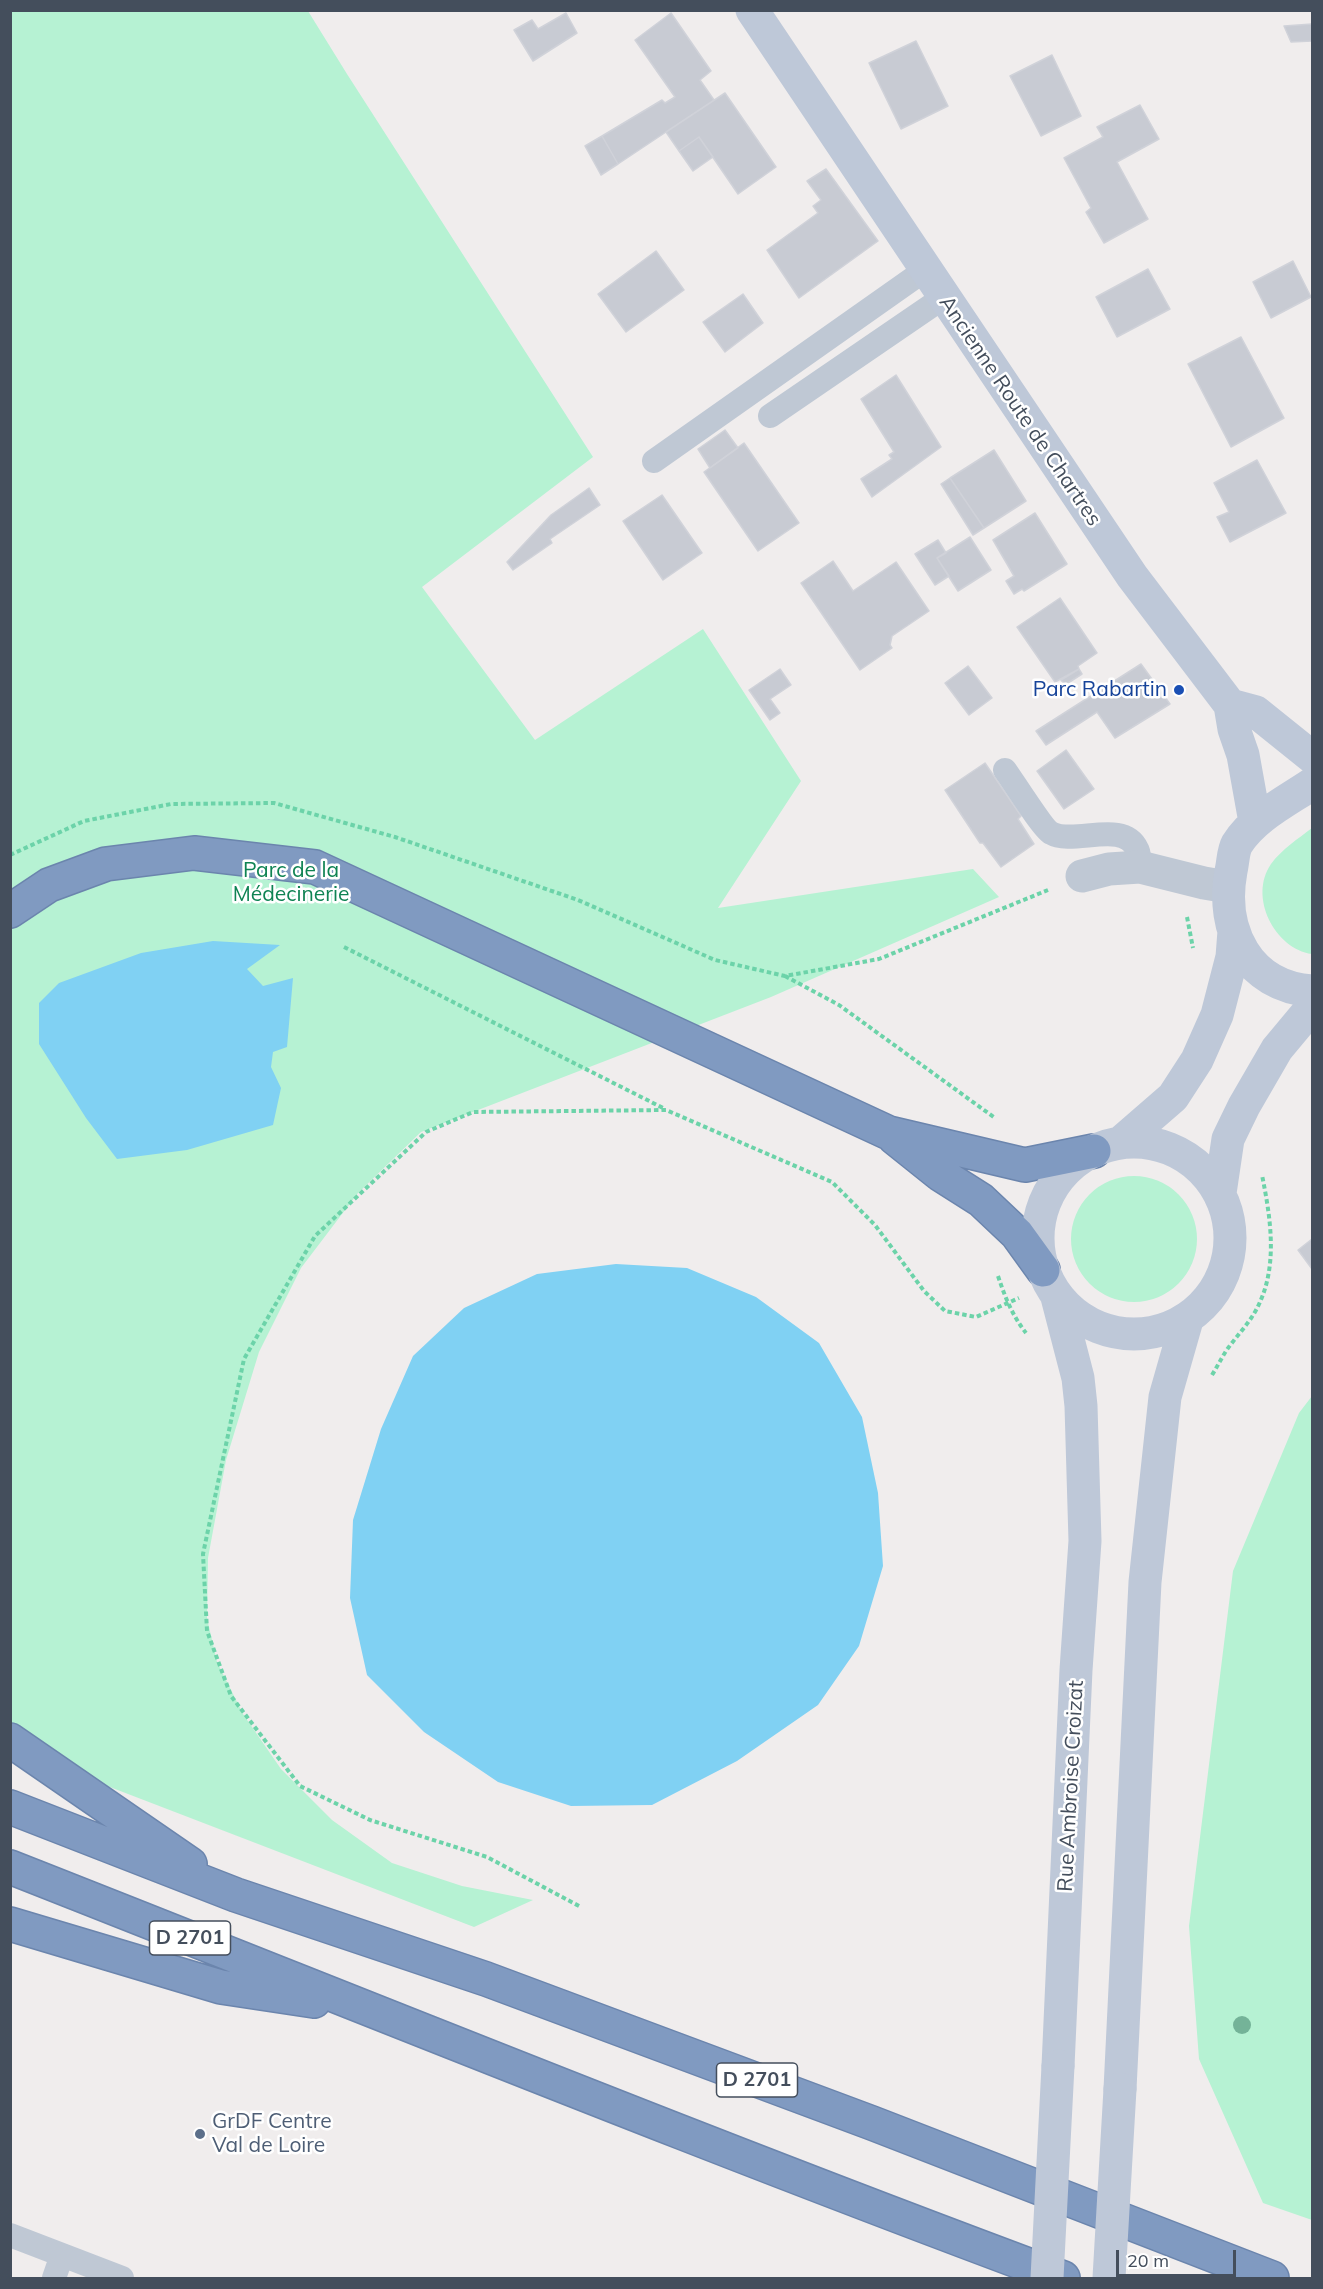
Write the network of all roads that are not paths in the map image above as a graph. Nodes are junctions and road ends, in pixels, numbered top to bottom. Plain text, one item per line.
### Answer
1 (752, 10) edge
2 (925, 270) junction
3 (944, 297) junction
4 (770, 416) dead end
5 (654, 461) dead end
6 (1230, 705) junction
7 (1312, 757) edge
8 (1005, 770) dead end
9 (1312, 784) edge
10 (1255, 822) junction
11 (1140, 867) junction
12 (1082, 876) road end
13 (1228, 886) junction
14 (10, 911) edge
15 (1234, 931) junction
16 (1312, 992) edge
17 (1312, 1007) edge
18 (889, 1133) junction
19 (1107, 1147) junction
20 (1220, 1193) junction
21 (1050, 1284) junction
22 (1187, 1320) junction
23 (10, 1740) edge
24 (10, 1808) edge
25 (10, 1867) edge
26 (236, 1895) junction
27 (10, 1924) edge
28 (369, 2008) junction
29 (10, 2235) edge
30 (62, 2255) junction
31 (54, 2278) edge
32 (122, 2278) edge
33 (1047, 2278) edge
34 (1063, 2278) edge
35 (1109, 2278) edge
36 (1272, 2278) edge

1 - 2 main road, Ancienne Route de Chartres
2 - 3 main road, Ancienne Route de Chartres
2 - 5 lane
3 - 4 lane
3 - 6 main road, Ancienne Route de Chartres
6 - 7 main road
6 - 10 main road, Ancienne Route de Chartres
8 - 11 lane
9 - 10 main road
10 - 13 main road
11 - 12 street
11 - 13 street
13 - 15 main road
14 - 18 highway
15 - 16 main road
15 - 19 main road
17 - 20 main road
18 - 19 highway
18 - 21 highway
19 - 20 main road
19 - 21 main road
20 - 22 main road
21 - 22 main road
21 - 33 main road, Rue Ambroise Croizat, bridge
22 - 35 main road, bridge
23 - 26 highway
24 - 26 highway, D 2701
25 - 28 highway, D 2701
26 - 36 highway, D 2701
27 - 28 highway
28 - 34 highway, D 2701
29 - 30 lane
30 - 31 lane
30 - 32 lane

